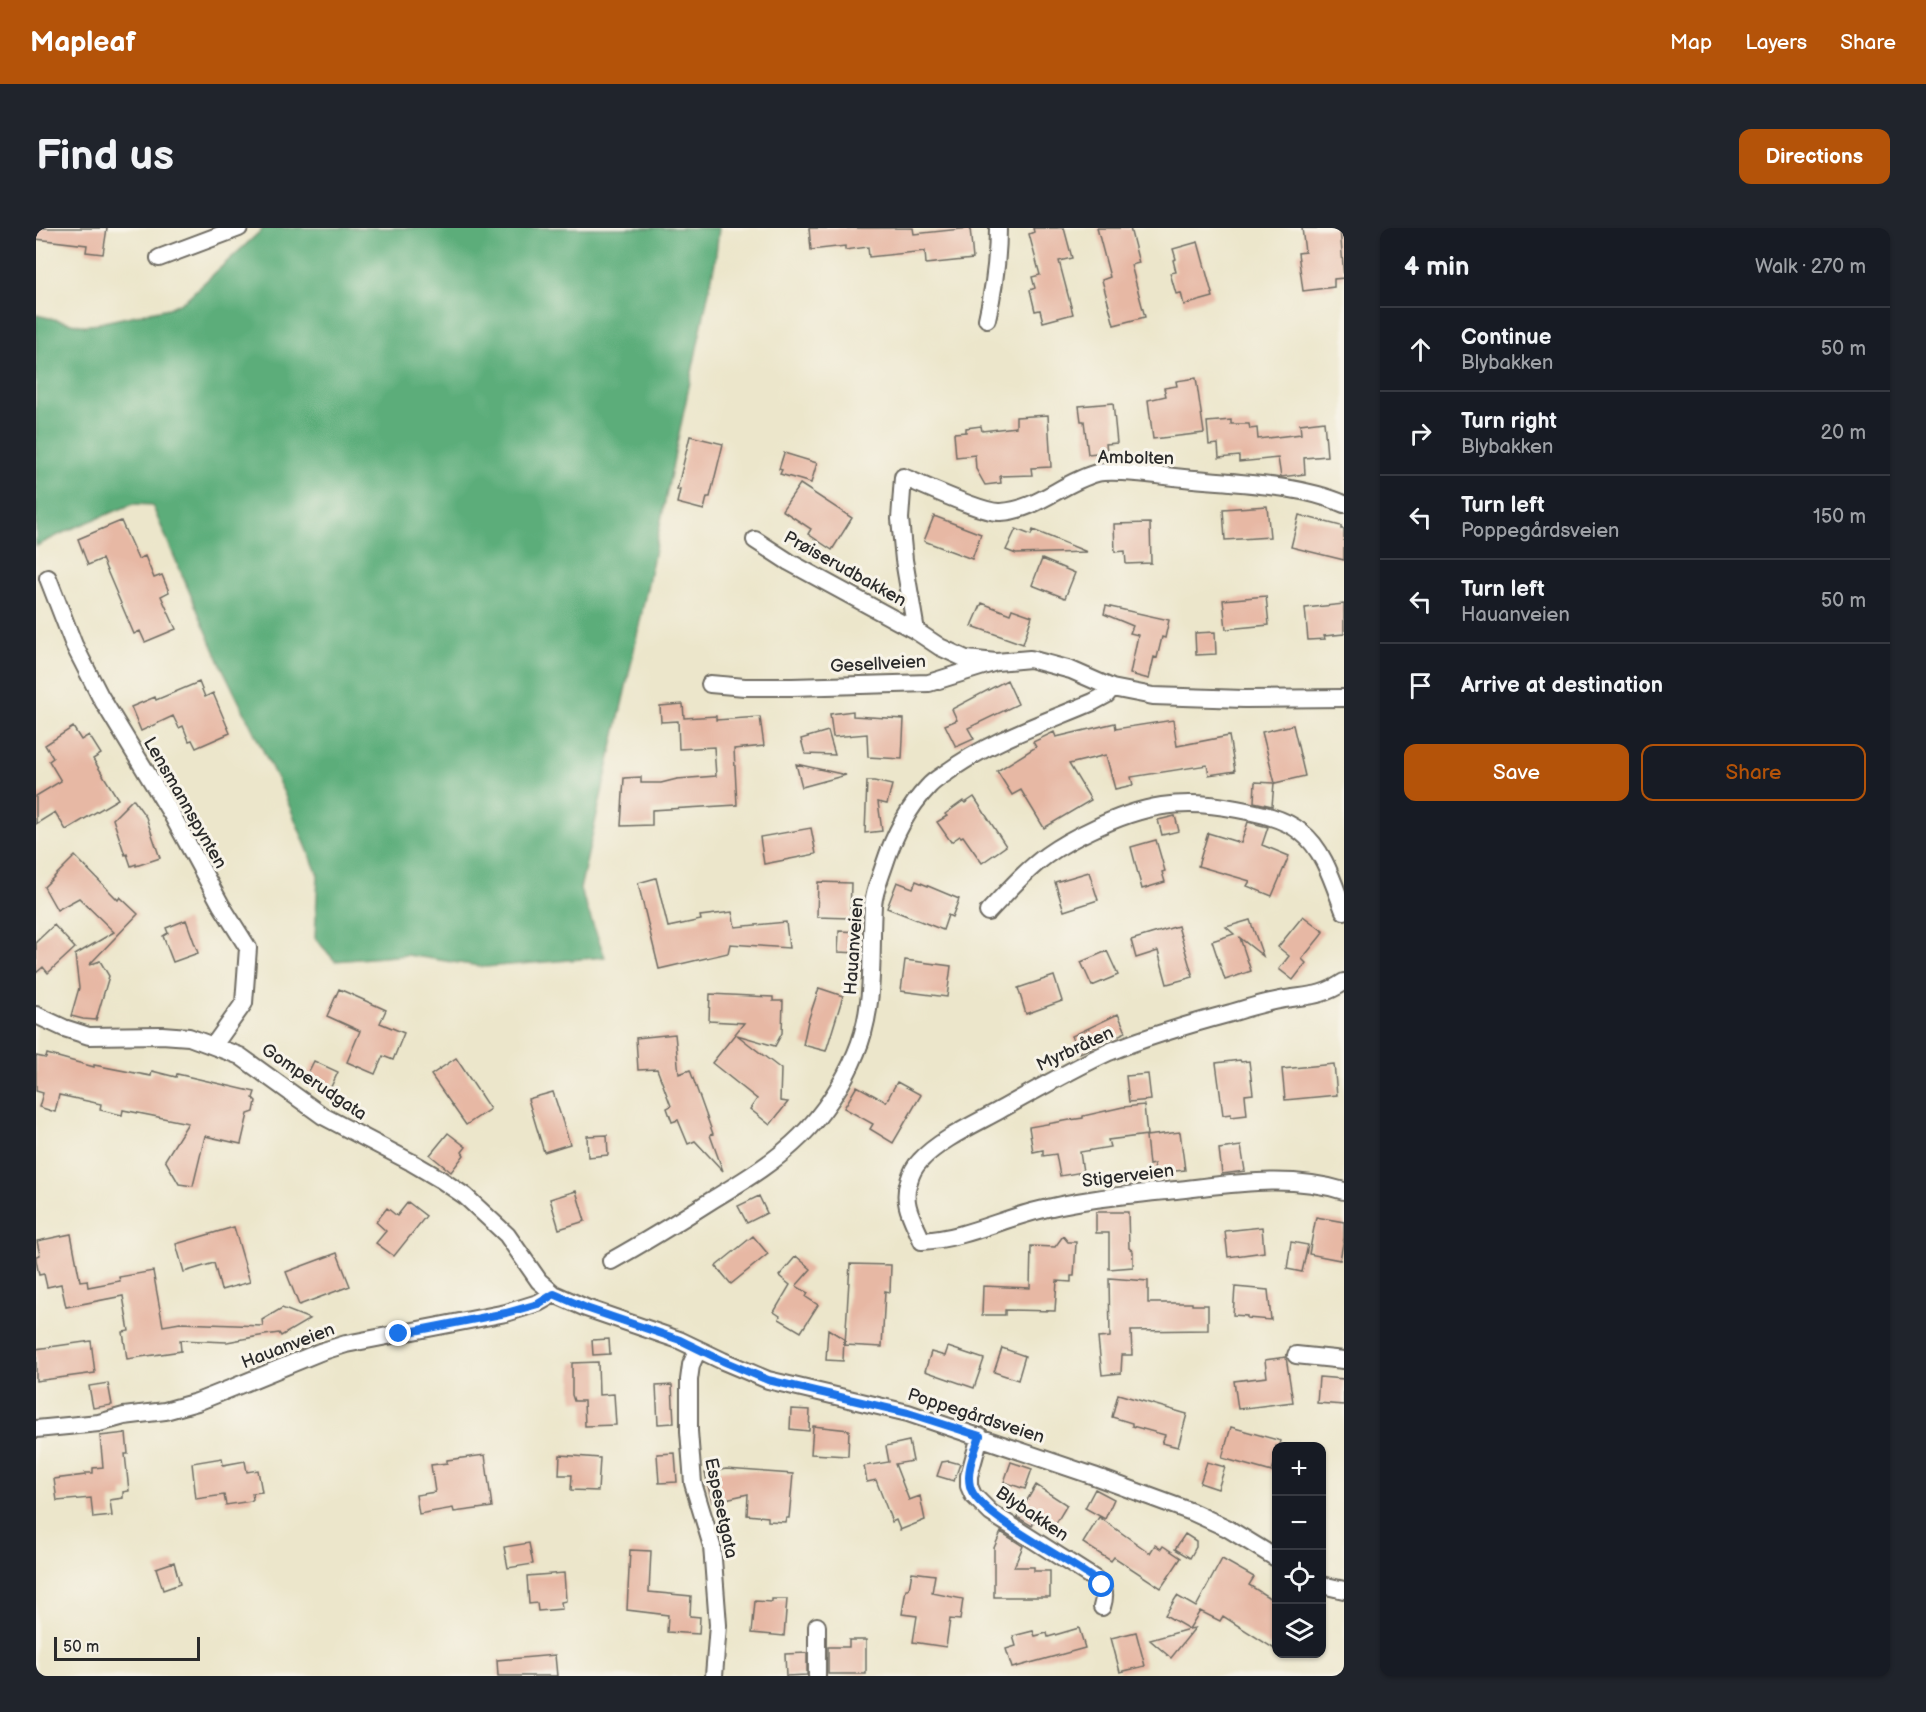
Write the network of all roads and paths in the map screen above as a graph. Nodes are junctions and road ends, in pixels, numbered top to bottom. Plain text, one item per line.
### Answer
1 (239, 228) edge
2 (998, 228) edge
3 (159, 258) dead end
4 (987, 319) dead end
5 (903, 477) joint
6 (1344, 504) edge
7 (756, 540) dead end
8 (48, 578) dead end
9 (916, 631) junction
10 (996, 662) junction
11 (710, 684) dead end
12 (1112, 688) junction
13 (1344, 698) edge
14 (1344, 911) edge
15 (988, 912) dead end
16 (1344, 982) edge
17 (36, 1015) edge
18 (214, 1045) junction
19 (1344, 1191) edge
20 (922, 1241) joint
21 (611, 1261) dead end
22 (554, 1294) junction
23 (698, 1348) junction
24 (1296, 1355) dead end
25 (1344, 1360) edge
26 (36, 1429) edge
27 (980, 1436) junction
28 (1272, 1556) edge
29 (1326, 1586) edge
30 (1344, 1590) edge
31 (1102, 1607) dead end
32 (817, 1626) dead end
33 (714, 1676) edge
34 (817, 1676) edge

1 - 3 street
2 - 4 street
5 - 6 street, Ambolten
5 - 9 street, Prøiserudbakken
7 - 9 street, Prøiserudbakken
8 - 18 street, Lensmannspynten
9 - 10 street, Prøiserudbakken
10 - 11 street, Gesellveien
10 - 12 street, Gesellveien
12 - 13 street
12 - 21 street, Hauanveien
14 - 15 street
16 - 20 street, Myrbråten
17 - 18 street, Gomperudgata
18 - 22 street, Gomperudgata
19 - 20 street, Stigerveien
22 - 23 street, Poppegårdsveien
22 - 26 street, Hauanveien
23 - 27 street, Poppegårdsveien
23 - 33 street, Espesetgata
24 - 25 street
27 - 28 street, Poppegårdsveien
27 - 31 street, Blybakken
29 - 30 street
32 - 34 street

